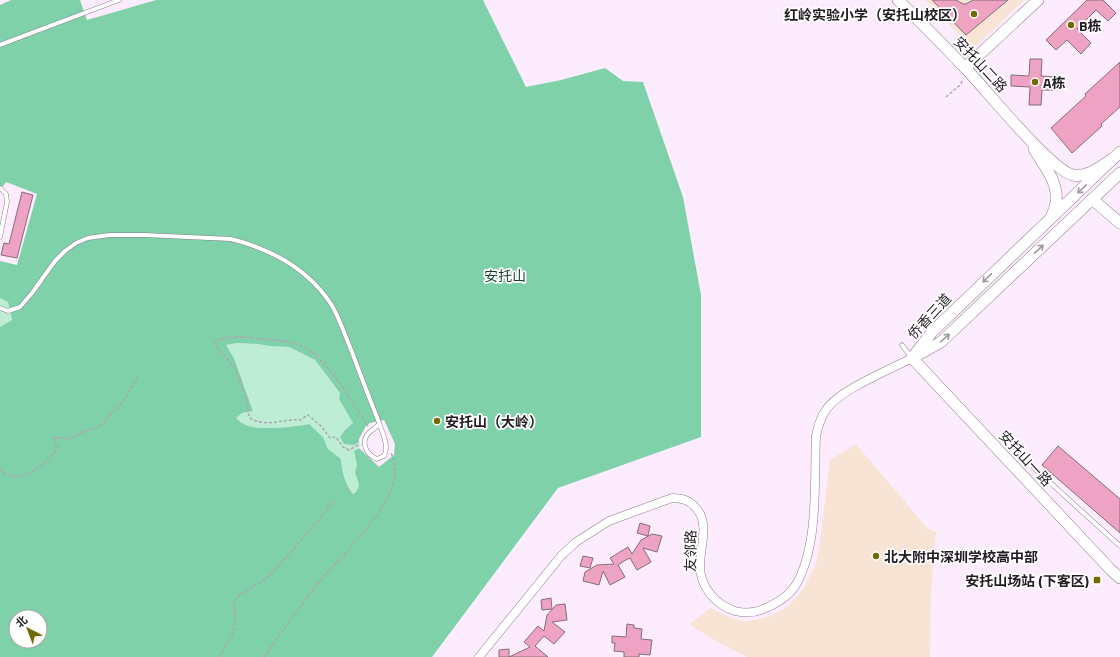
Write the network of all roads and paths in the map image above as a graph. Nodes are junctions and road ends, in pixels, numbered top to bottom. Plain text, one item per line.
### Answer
1 (119, 0) edge
2 (898, 0) edge
3 (1038, 0) edge
4 (0, 45) edge
5 (967, 70) junction
6 (946, 97) dead end
7 (1024, 133) junction
8 (1117, 155) edge
9 (1120, 172) edge
10 (0, 188) edge
11 (1092, 199) junction
12 (1048, 221) junction
13 (1120, 223) edge
14 (0, 236) edge
15 (0, 308) edge
16 (902, 345) dead end
17 (912, 358) junction
18 (138, 376) dead end
19 (379, 424) junction
20 (371, 431) junction
21 (365, 443) junction
22 (387, 450) junction
23 (1034, 468) dead end
24 (0, 469) edge
25 (334, 501) dead end
26 (1120, 546) edge
27 (1120, 578) edge
28 (218, 657) edge
29 (264, 657) edge
30 (479, 657) edge

1 - 4 lane
2 - 5 street, 安托山二路
3 - 5 street
5 - 6 path
5 - 7 street, 安托山二路
7 - 8 street
7 - 12 street
8 -> 12 street, 侨香三道
9 - 11 street, 侨香三道
10 - 14 lane
11 - 13 street
17 -> 11 street, 侨香三道
12 -> 17 street, 侨香三道
15 - 19 lane
16 - 17 lane
17 - 27 street, 安托山一路
17 - 30 street, 友邻路
18 - 24 path
19 - 20 lane
19 - 22 lane
20 - 21 lane
20 - 21 path
21 - 22 lane
22 - 29 path
23 - 26 lane
25 - 28 path

